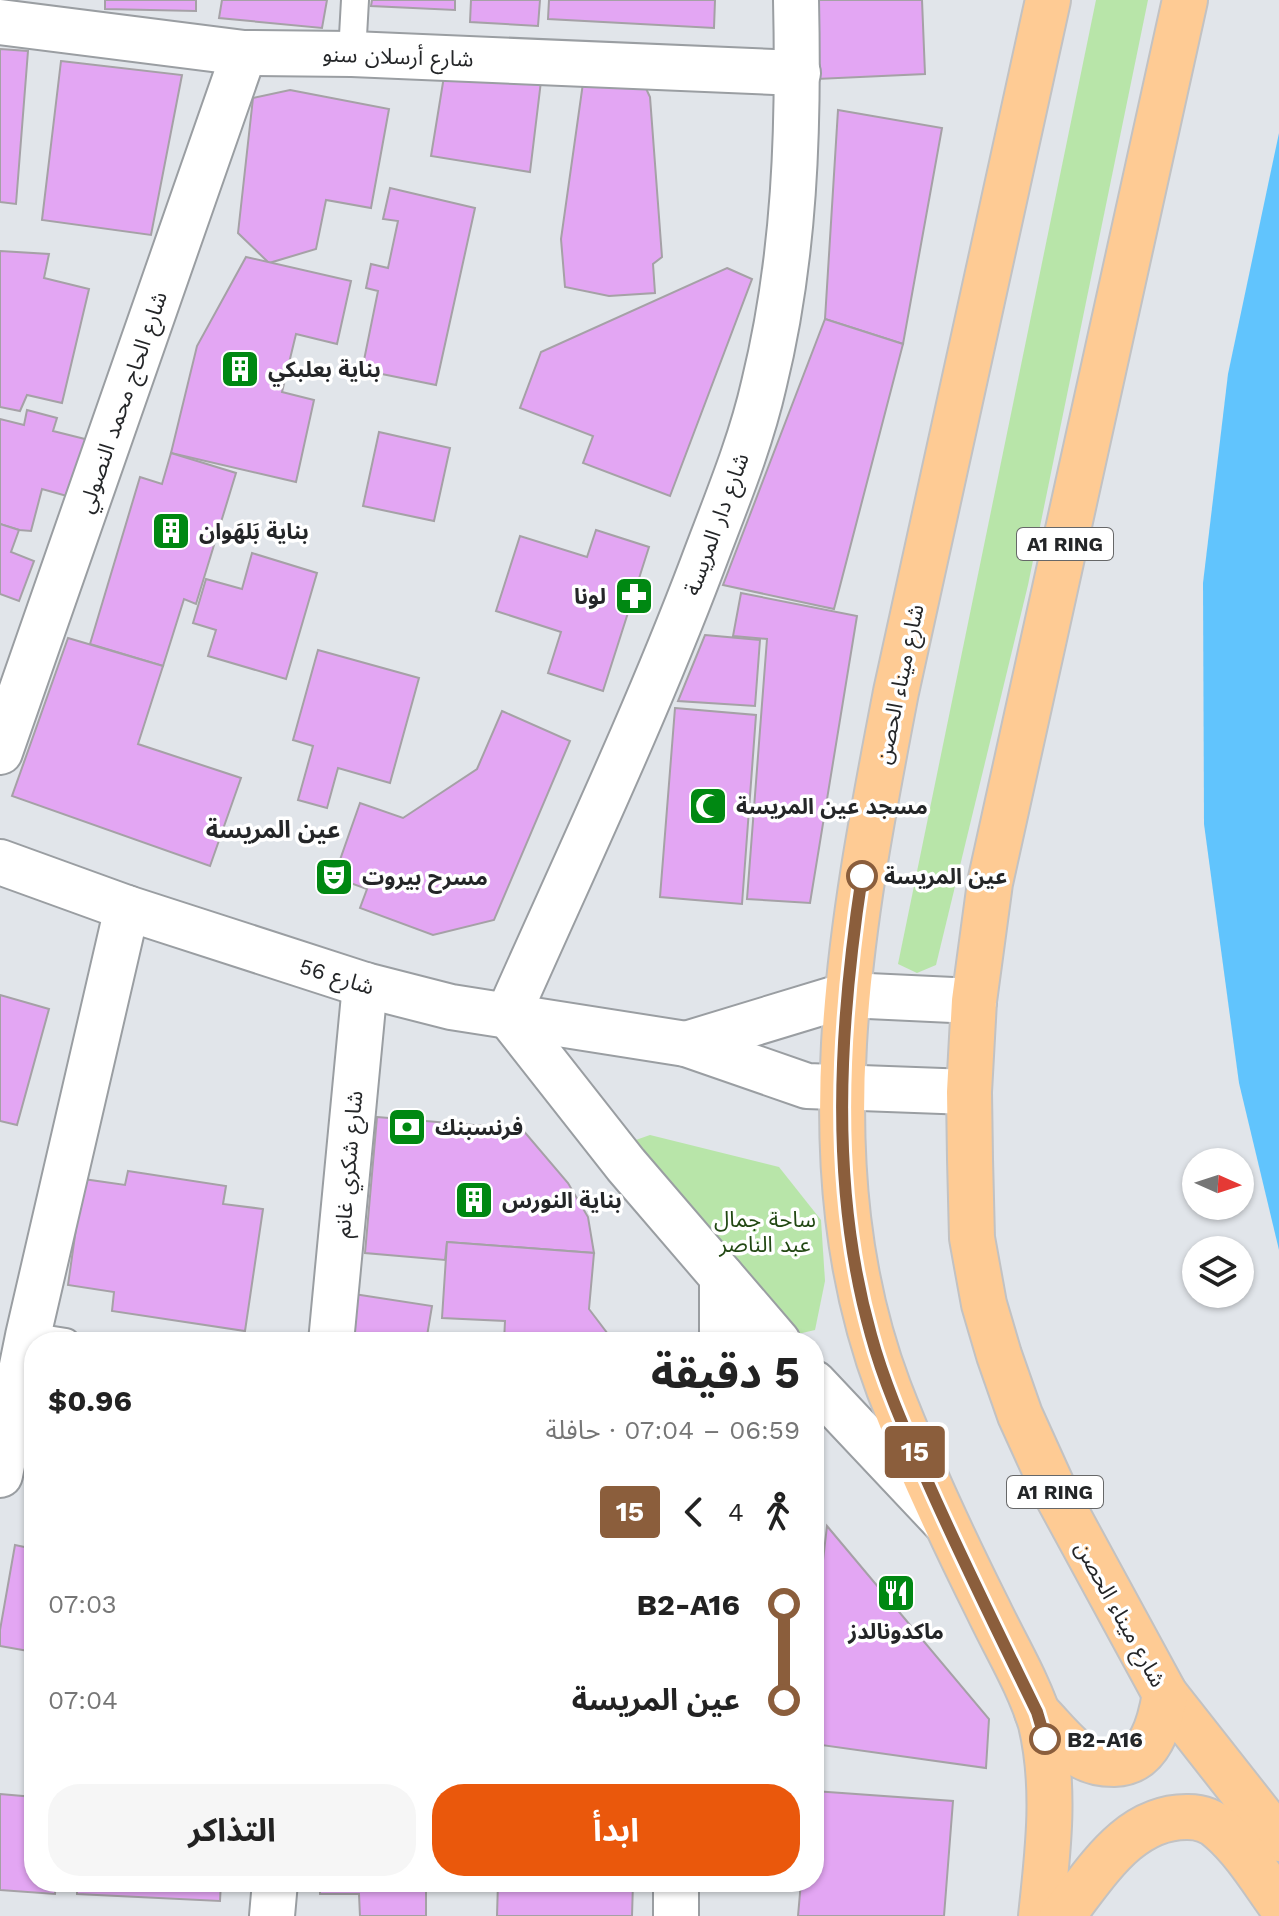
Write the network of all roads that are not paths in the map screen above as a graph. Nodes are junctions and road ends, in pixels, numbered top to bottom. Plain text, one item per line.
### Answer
1 (355, 0) edge
2 (796, 0) edge
3 (1048, 0) edge
4 (1185, 0) edge
5 (0, 22) edge
6 (244, 53) junction
7 (352, 54) junction
8 (798, 73) junction
9 (0, 752) edge
10 (0, 862) edge
11 (127, 908) junction
12 (365, 985) junction
13 (847, 995) junction
14 (974, 1001) junction
15 (508, 1015) junction
16 (686, 1044) junction
17 (842, 1085) junction
18 (969, 1092) junction
19 (722, 1277) junction
20 (48, 1332) edge
21 (332, 1332) edge
22 (722, 1332) edge
23 (769, 1332) edge
24 (824, 1394) edge
25 (24, 1406) edge
26 (0, 1475) edge
27 (946, 1522) junction
28 (1165, 1694) junction
29 (1037, 1712) junction
30 (1279, 1839) edge
31 (274, 1892) edge
32 (676, 1892) edge
33 (1279, 1903) edge
34 (272, 1916) edge
35 (676, 1916) edge
36 (1041, 1916) edge
37 (1062, 1916) edge

1 - 7 lane
2 - 8 street, شارع دار المريسة
3 - 13 highway, شارع ميناء الحصن
4 - 14 highway, شارع ميناء الحصن / A1 RING
5 - 6 street, شارع أرسلان سنو
6 - 7 street, شارع أرسلان سنو
6 - 9 street, شارع الحاج محمد النصولي
7 - 8 street, شارع أرسلان سنو
8 - 15 street, شارع دار المريسة
10 - 11 street, شارع 56
11 - 12 street, شارع 56
11 - 20 street
12 - 15 street, شارع 56
12 - 21 street, شارع شكري غانم
13 - 14 street, شارع 56
13 - 16 street, شارع 56
13 - 17 highway, شارع ميناء الحصن
14 - 18 highway, شارع ميناء الحصن / A1 RING
15 - 16 street, شارع 56
15 - 19 street
16 - 17 street, شارع 56
17 - 18 street, شارع 56
17 - 27 highway, شارع ميناء الحصن
18 - 28 highway, شارع ميناء الحصن / A1 RING
19 - 22 street
19 - 23 street
24 - 27 street
25 - 26 street
27 - 29 highway, شارع ميناء الحصن
28 - 29 highway
28 - 30 highway, شارع ميناء الحصن / A1 RING
29 - 36 highway, شارع ميناء الحصن
31 - 34 street
32 - 35 street
33 - 37 highway

